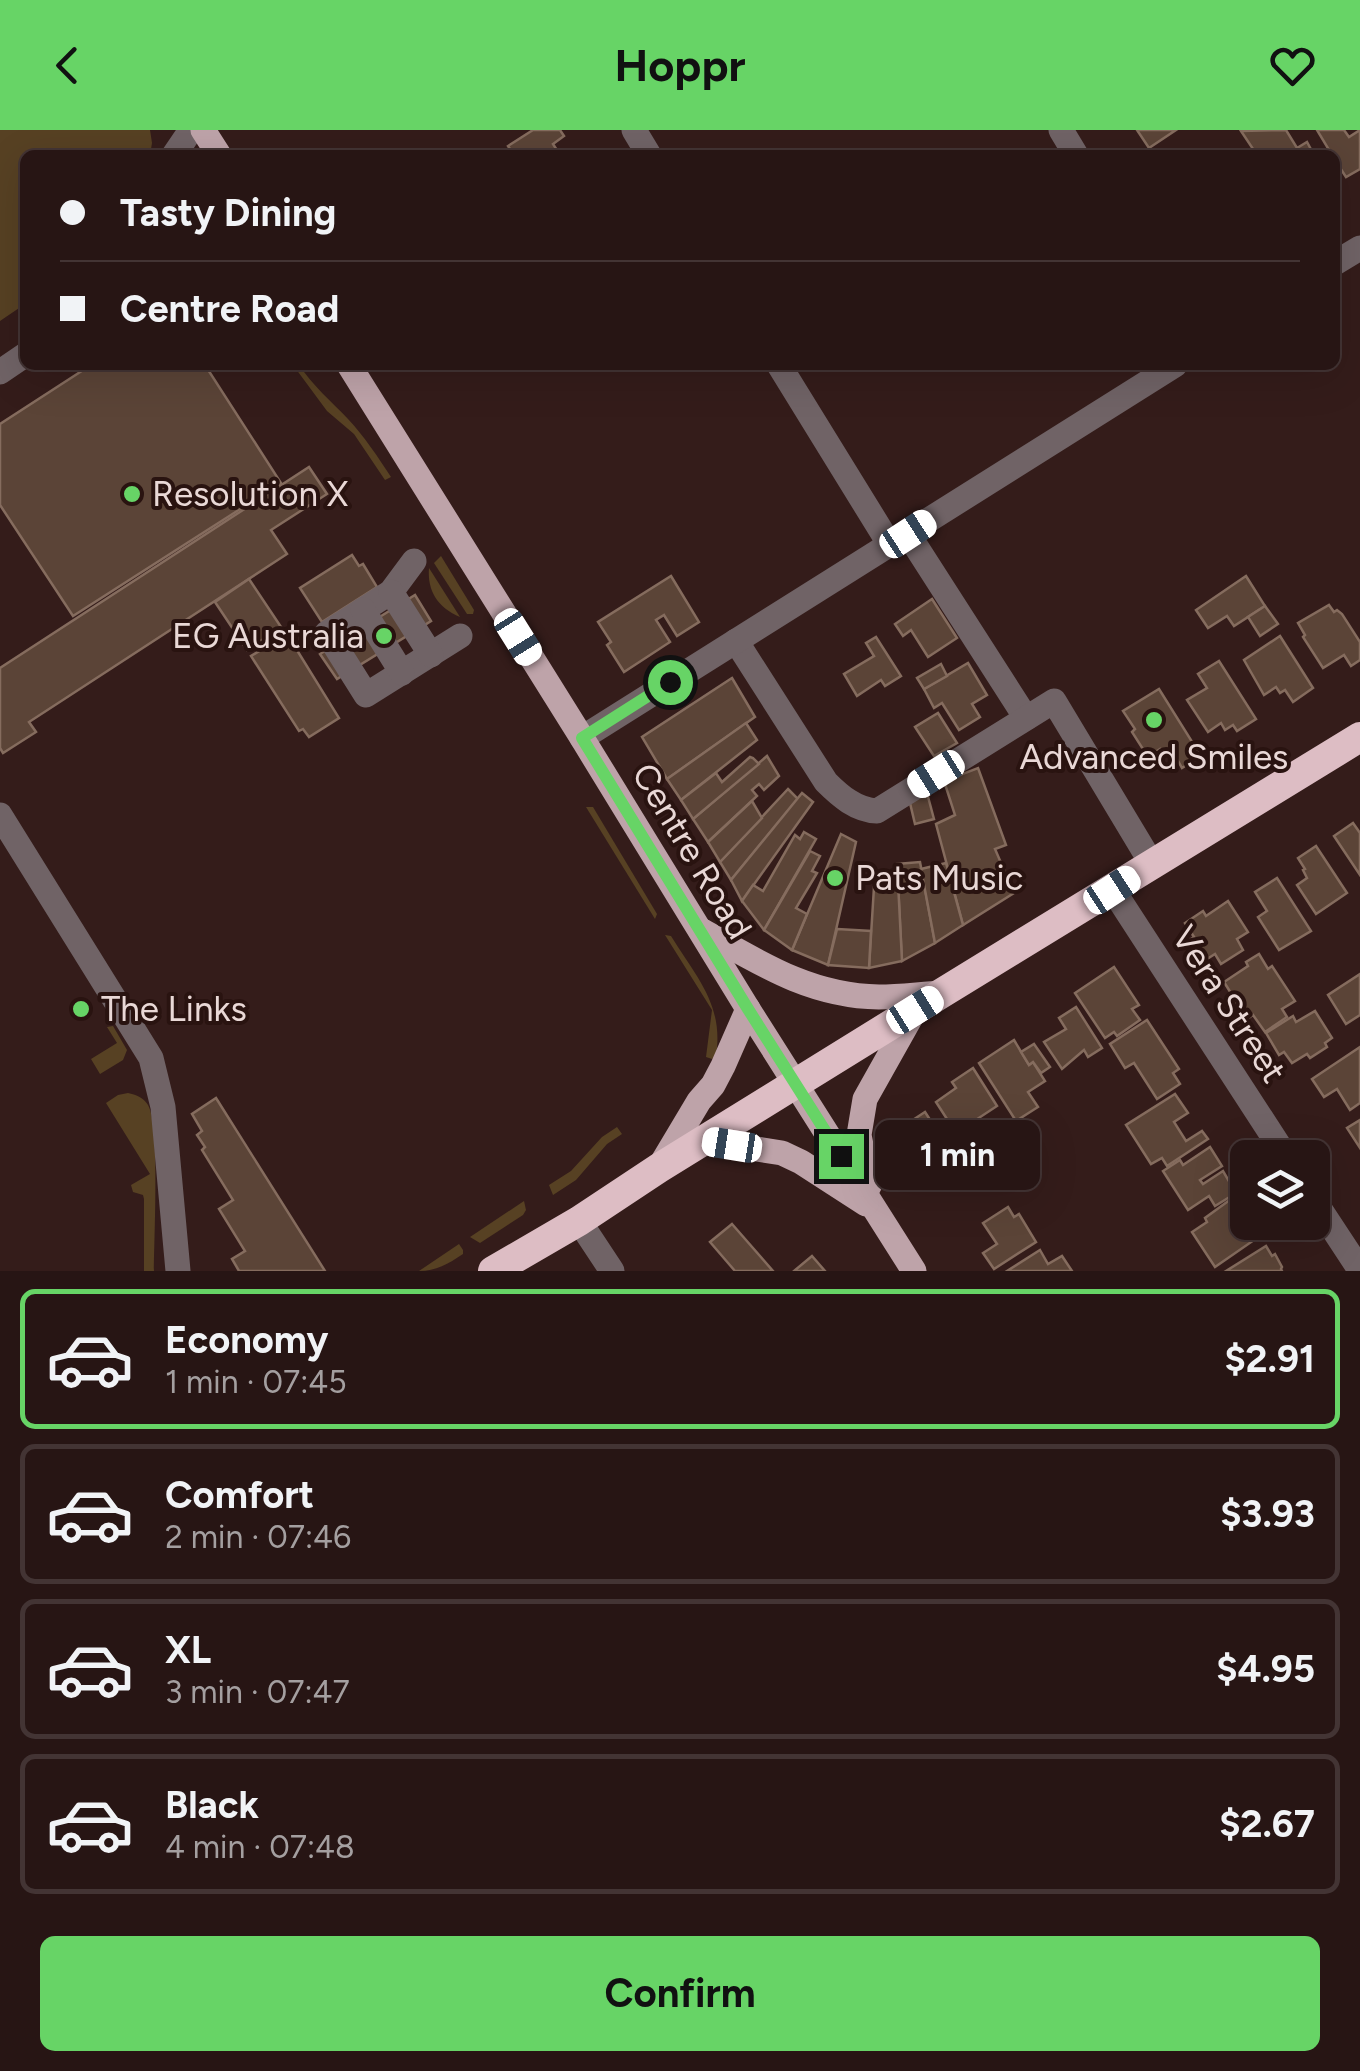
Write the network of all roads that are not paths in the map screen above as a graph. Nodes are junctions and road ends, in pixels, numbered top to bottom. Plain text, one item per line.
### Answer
1 (352, 370) edge
2 (782, 370) edge
3 (1167, 370) edge
4 (899, 539) junction
5 (414, 561) dead end
6 (391, 592) junction
7 (363, 610) junction
8 (460, 636) dead end
9 (736, 641) junction
10 (431, 655) junction
11 (402, 673) junction
12 (1026, 718) junction
13 (1360, 737) edge
14 (582, 738) junction
15 (0, 815) edge
16 (1152, 864) junction
17 (1112, 890) junction
18 (699, 929) junction
19 (942, 993) junction
20 (748, 1009) junction
21 (915, 1010) junction
22 (796, 1085) junction
23 (1275, 1140) edge
24 (706, 1141) junction
25 (660, 1168) junction
26 (875, 1210) junction
27 (579, 1221) junction
28 (1330, 1224) edge
29 (1360, 1270) edge
30 (178, 1271) edge
31 (493, 1271) edge
32 (612, 1271) edge
33 (914, 1271) edge

1 - 14 main road, Centre Road
2 - 4 street
3 - 4 street
4 - 9 street
4 - 12 street
5 - 6 street
6 - 7 street
6 - 10 street
7 - 11 street
7 - 11 street
8 - 10 street
9 - 12 street
9 - 14 street
10 - 11 street
12 - 16 street
13 - 16 highway
14 - 18 main road, Centre Road
15 - 30 street
16 - 17 highway
17 - 19 highway
17 - 23 street, Vera Street
18 - 19 main road
18 - 20 main road, Centre Road
19 - 21 highway
20 - 22 main road, Centre Road
20 - 25 main road
21 - 22 highway
21 - 26 main road
22 - 24 highway
22 - 26 main road, Centre Road
24 - 25 highway
24 - 26 main road
25 - 27 highway
26 - 33 main road, Centre Road
27 - 31 highway
27 - 32 street
28 - 29 street

